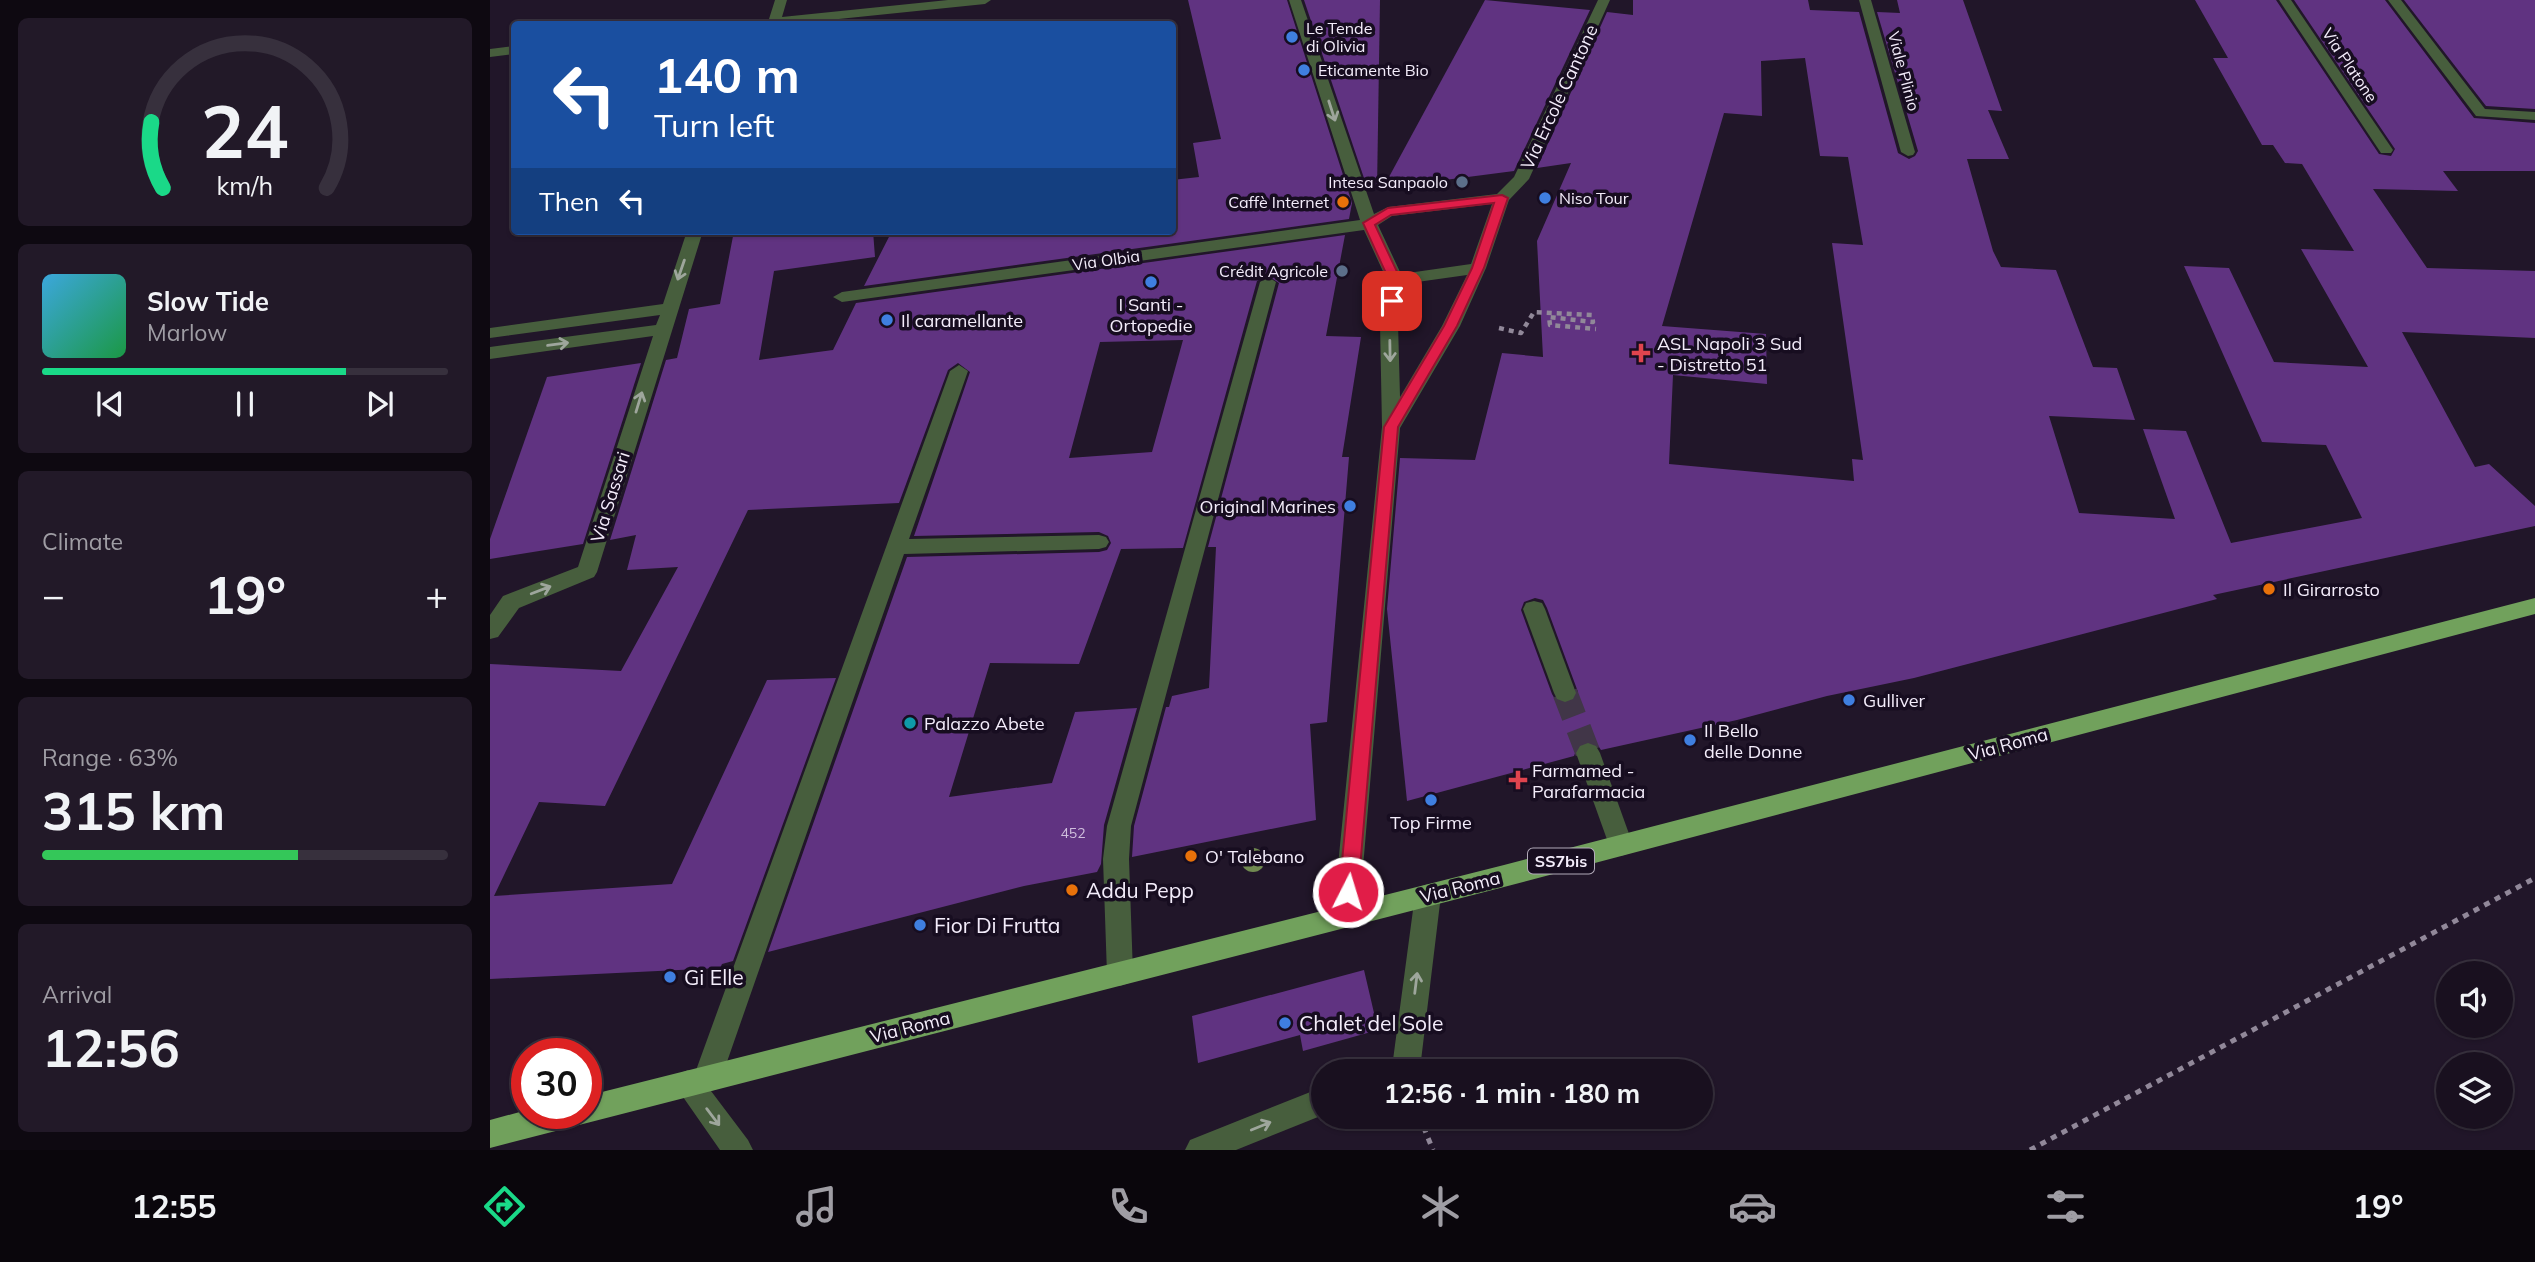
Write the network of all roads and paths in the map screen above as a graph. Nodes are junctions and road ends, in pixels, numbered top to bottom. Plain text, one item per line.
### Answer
1 (781, 0) edge
2 (918, 0) edge
3 (985, 0) edge
4 (1295, 0) edge
5 (1604, 0) edge
6 (1865, 0) edge
7 (2285, 0) edge
8 (2393, 0) edge
9 (934, 6) junction
10 (776, 21) edge
11 (802, 21) edge
12 (511, 50) edge
13 (490, 53) edge
14 (2535, 116) edge
15 (2386, 150) dead end
16 (1908, 152) dead end
17 (1502, 198) junction
18 (1369, 223) junction
19 (694, 235) edge
20 (1478, 268) junction
21 (1395, 280) junction
22 (1268, 282) dead end
23 (842, 297) dead end
24 (667, 309) junction
25 (1499, 328) dead end
26 (1596, 329) dead end
27 (661, 330) junction
28 (490, 333) edge
29 (490, 353) edge
30 (959, 371) dead end
31 (1391, 427) junction
32 (1099, 542) dead end
33 (896, 547) junction
34 (2535, 606) edge
35 (1534, 609) dead end
36 (490, 631) edge
37 (1565, 693) tunnel mouth
38 (1588, 753) tunnel mouth
39 (1621, 845) junction
40 (2535, 878) edge
41 (1427, 895) junction
42 (1346, 915) junction
43 (1120, 974) junction
44 (1407, 1059) edge
45 (697, 1081) junction
46 (602, 1106) edge
47 (1311, 1106) edge
48 (511, 1129) edge
49 (1424, 1129) edge
50 (490, 1134) edge
51 (738, 1150) edge
52 (1199, 1150) edge
53 (1433, 1150) edge
54 (2030, 1150) edge

1 - 10 street
2 - 9 street
3 - 9 street
4 -> 18 street
5 - 17 street, Via Ercole Cantone
6 - 16 street, Viale Plinio
7 - 15 street, Via Platone
8 - 14 street
9 - 11 street
12 - 13 street
17 - 18 street, Via Olbia
17 - 20 street, Via Ercole Cantone
18 - 21 street
18 - 23 street, Via Olbia
19 -> 24 street, Via Sassari
20 - 21 street
20 - 31 street, Via Ercole Cantone
21 -> 31 street
22 - 43 street
24 - 27 street, Via Sassari
24 - 28 street
25 - 26 path
29 -> 27 street
36 -> 27 street, Via Sassari
30 - 33 street
31 - 42 street, Via Ercole Cantone
32 - 33 street
33 - 45 street
34 - 39 main road, Via Roma / SS7bis
35 - 37 street
38 - 39 street
39 - 41 main road, Via Roma / SS7bis
40 - 54 path
41 - 42 main road, Via Roma / SS7bis
44 -> 41 street
42 - 43 main road, Via Roma / SS7bis
43 - 45 main road, Via Roma / SS7bis
45 - 46 main road, Via Roma / SS7bis
45 -> 51 street
52 -> 47 street
48 - 50 main road
49 - 53 path

